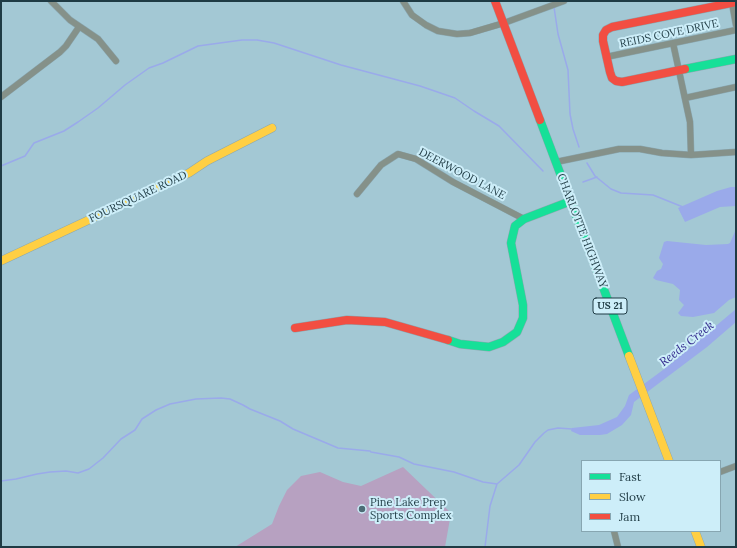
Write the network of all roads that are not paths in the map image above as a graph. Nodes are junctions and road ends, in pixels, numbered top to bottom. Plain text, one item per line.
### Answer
1 (52, 1) edge
2 (403, 1) edge
3 (496, 1) edge
4 (562, 2) edge
5 (734, 3) edge
6 (504, 23) junction
7 (736, 24) edge
8 (79, 27) junction
9 (736, 30) edge
10 (673, 43) junction
11 (606, 57) junction
12 (736, 59) edge
13 (116, 61) dead end
14 (678, 70) junction
15 (736, 87) edge
16 (1, 96) edge
17 (685, 98) junction
18 (272, 128) dead end
19 (736, 152) edge
20 (691, 155) junction
21 (556, 162) junction
22 (357, 194) dead end
23 (570, 201) junction
24 (524, 219) junction
25 (1, 261) edge
26 (295, 328) dead end
27 (669, 460) edge
28 (736, 466) edge
29 (721, 472) edge
30 (614, 532) edge
31 (695, 532) edge
32 (618, 547) edge
33 (701, 547) edge

1 - 8 street
2 - 6 street
3 - 6 street, CHARLOTTE HIGHWAY / US 21
4 - 6 street
5 - 7 street
5 - 11 street
6 - 21 street, CHARLOTTE HIGHWAY / US 21
8 - 13 street
8 - 16 street
9 - 10 street, REIDS COVE DRIVE
10 - 11 street, REIDS COVE DRIVE
10 - 14 street
11 - 14 street
12 - 14 street
14 - 17 street
15 - 17 street
17 - 20 street
18 - 25 street, FOURSQUARE ROAD
19 - 20 street
20 - 21 street
21 - 23 street, CHARLOTTE HIGHWAY / US 21
22 - 24 street, DEERWOOD LANE
23 - 24 street
23 - 27 street, CHARLOTTE HIGHWAY / US 21
24 - 26 street
28 - 29 street
30 - 32 street
31 - 33 street

